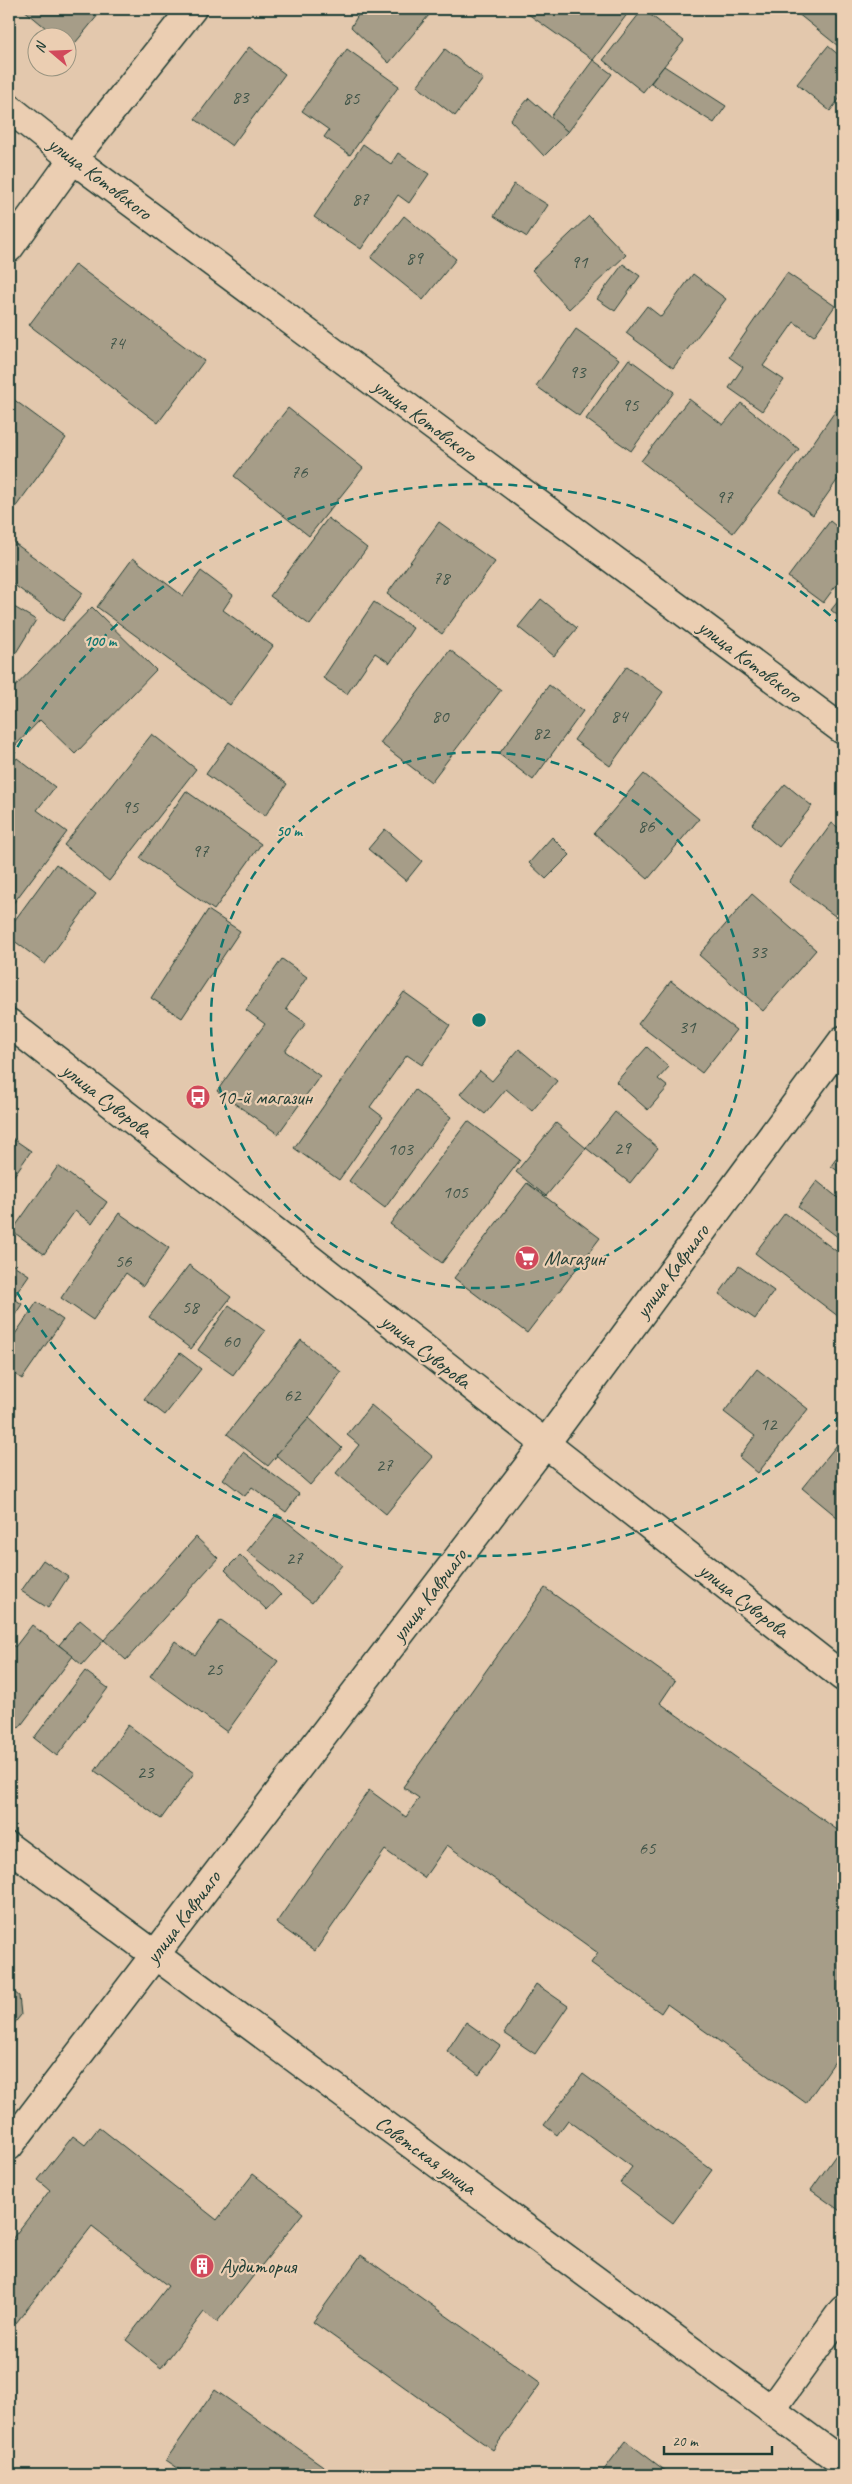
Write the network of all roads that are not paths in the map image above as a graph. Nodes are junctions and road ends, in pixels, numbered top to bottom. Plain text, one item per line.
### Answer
1 (192, 9) edge
2 (9, 108) edge
3 (73, 159) junction
4 (9, 248) edge
5 (843, 730) edge
6 (9, 1023) edge
7 (843, 1040) edge
8 (545, 1444) junction
9 (843, 1677) edge
10 (9, 1847) edge
11 (154, 1955) junction
12 (9, 2146) edge
13 (843, 2310) edge
14 (771, 2410) junction
15 (843, 2463) edge

1 - 3 street
2 - 3 street, улица Котовского
3 - 4 street
3 - 5 street, улица Котовского
6 - 8 street, улица Суворова
7 - 8 street, улица Кавриаго
8 - 9 street, улица Суворова
8 - 11 street, улица Кавриаго
10 - 11 street, Советская улица
11 - 12 street, улица Кавриаго
11 - 14 street, Советская улица
13 - 14 street
14 - 15 street, Советская улица

